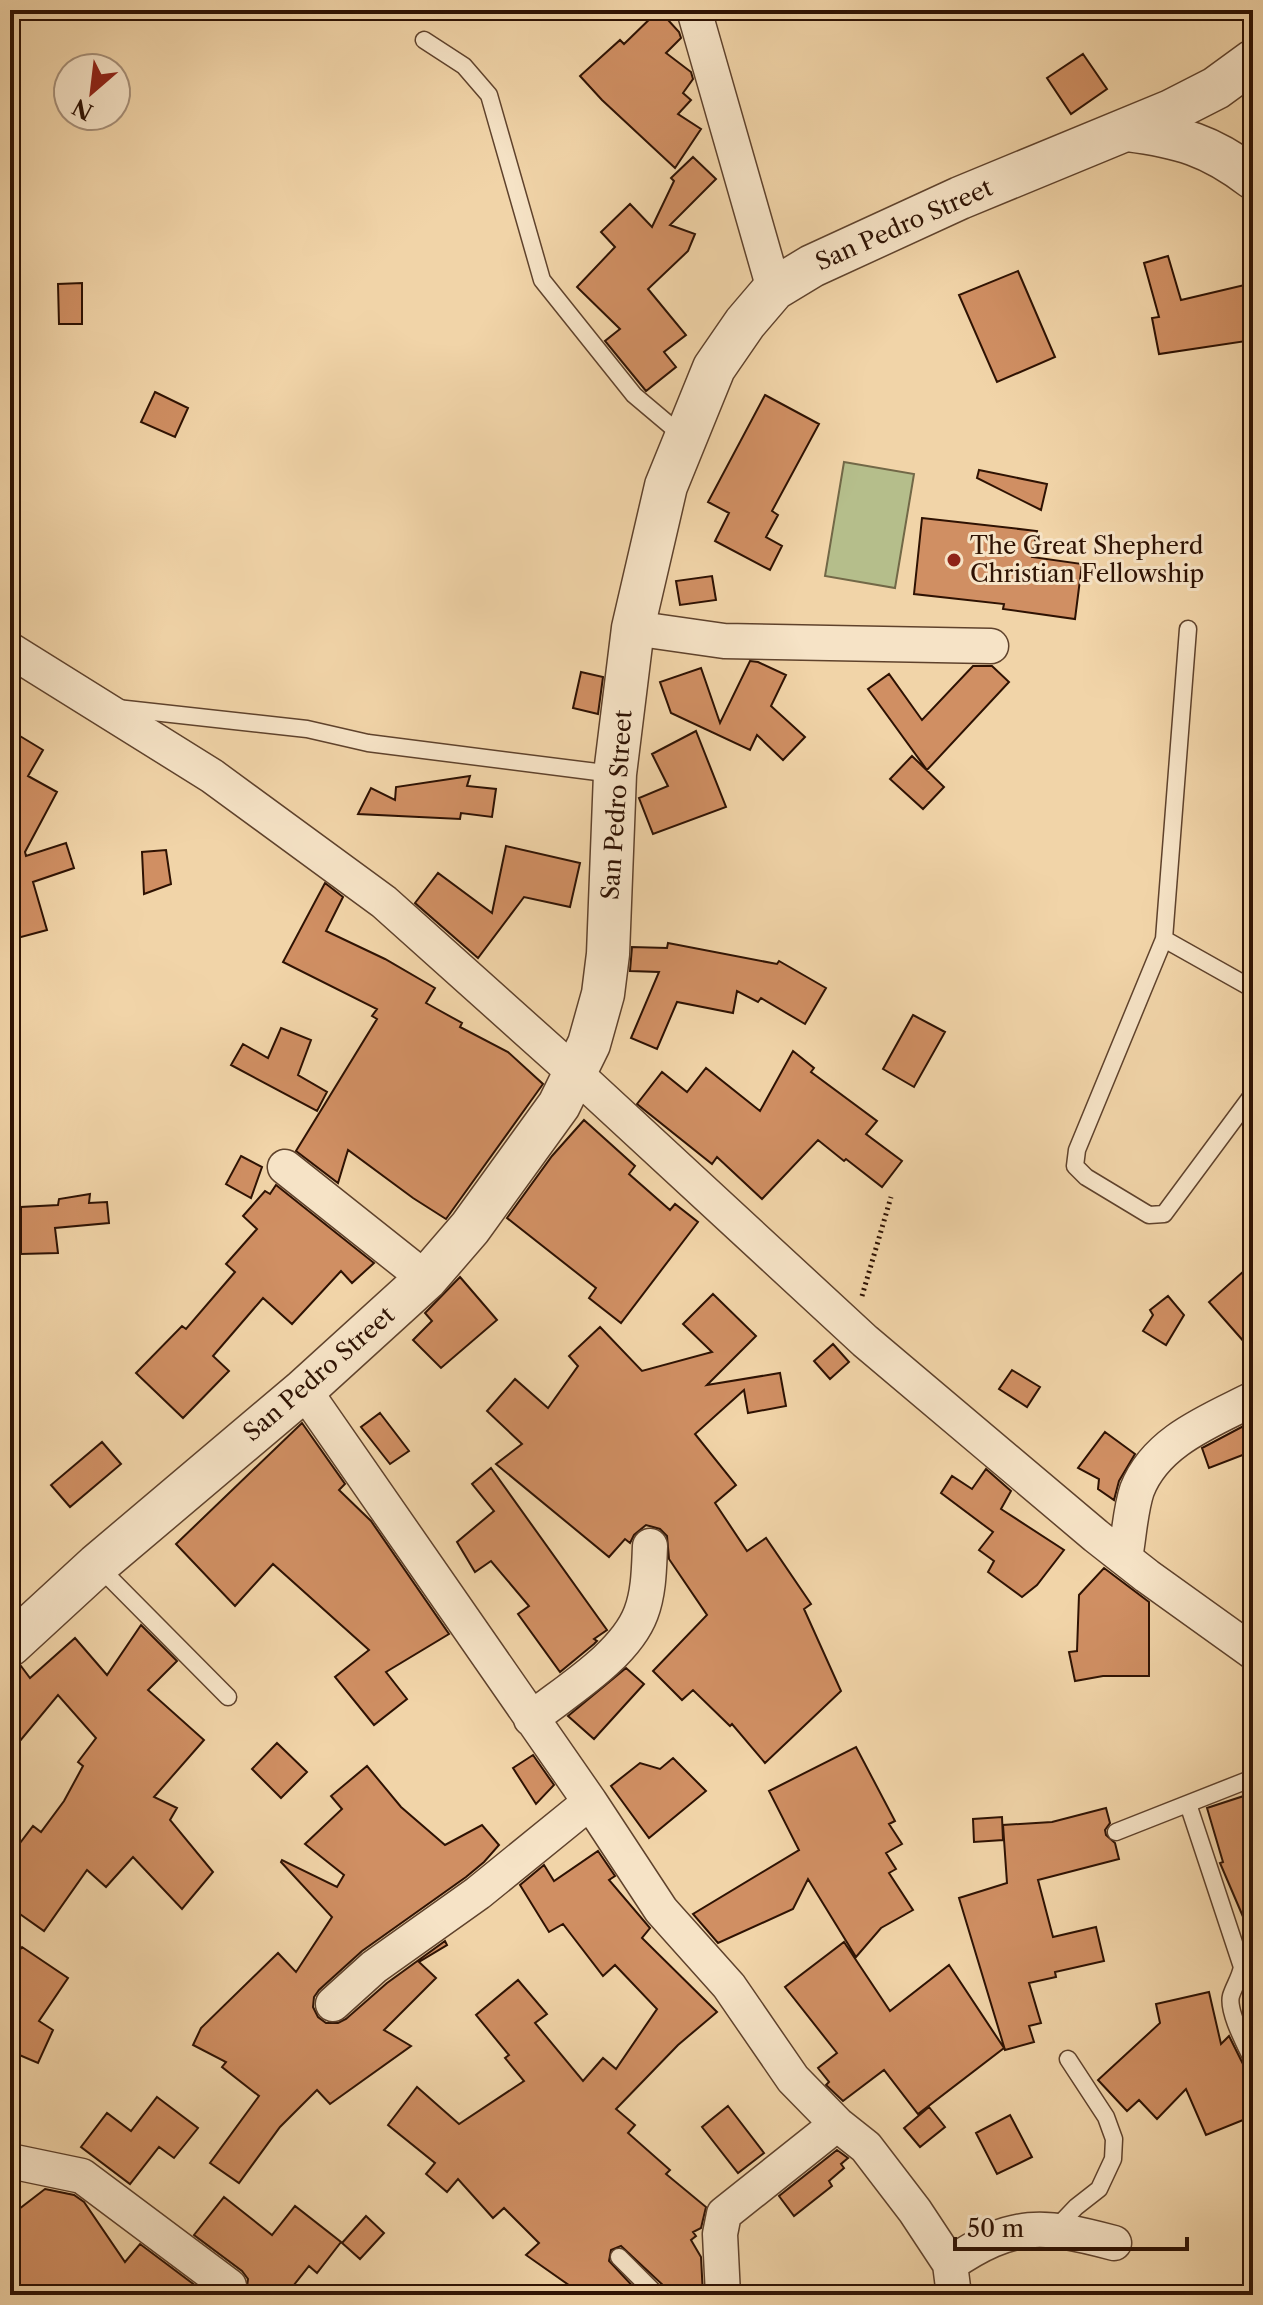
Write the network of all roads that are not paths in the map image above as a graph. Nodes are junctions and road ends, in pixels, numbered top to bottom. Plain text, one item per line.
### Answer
1 (694, 10) edge
2 (424, 40) dead end
3 (1253, 61) edge
4 (1127, 130) junction
5 (1253, 178) edge
6 (774, 289) junction
7 (687, 439) junction
8 (633, 628) junction
9 (1188, 629) dead end
10 (991, 646) dead end
11 (10, 650) edge
12 (99, 706) junction
13 (615, 774) junction
14 (1164, 939) junction
15 (1253, 989) edge
16 (576, 1074) junction
17 (1253, 1094) edge
18 (285, 1167) dead end
19 (426, 1279) junction
20 (304, 1390) junction
21 (1253, 1399) edge
22 (650, 1546) dead end
23 (1125, 1558) junction
24 (97, 1565) junction
25 (10, 1645) edge
26 (1253, 1652) edge
27 (228, 1697) dead end
28 (531, 1719) junction
29 (1253, 1778) edge
30 (590, 1802) junction
31 (1188, 1804) junction
32 (1116, 1832) dead end
33 (333, 2004) dead end
34 (1068, 2059) dead end
35 (1253, 2061) edge
36 (837, 2124) junction
37 (10, 2161) edge
38 (1055, 2229) junction
39 (1114, 2243) dead end
40 (619, 2257) dead end
41 (952, 2279) edge
42 (229, 2286) dead end
43 (657, 2295) edge
44 (723, 2295) edge

1 - 6 street
2 - 7 lane
3 - 4 street, San Pedro Street
4 - 5 street
4 - 6 street, San Pedro Street
6 - 7 street, San Pedro Street
7 - 8 street, San Pedro Street
8 - 10 street
8 - 13 street, San Pedro Street
9 - 14 lane
11 - 12 street
12 - 13 lane
12 - 16 street
13 - 16 street, San Pedro Street
14 - 15 lane
14 - 17 lane
16 - 19 street, San Pedro Street
16 - 23 street
18 - 19 street
19 - 20 street, San Pedro Street
20 - 24 street, San Pedro Street
20 - 28 street
21 - 23 street
22 - 28 street
23 - 26 street
24 - 25 street, San Pedro Street
24 - 27 lane
28 - 30 street
29 - 31 lane
30 - 33 street
30 - 36 street
31 - 32 lane
31 - 35 lane
34 - 38 lane
36 - 41 street
36 - 44 street
37 - 42 street
38 - 39 street
38 - 41 street
40 - 43 lane

